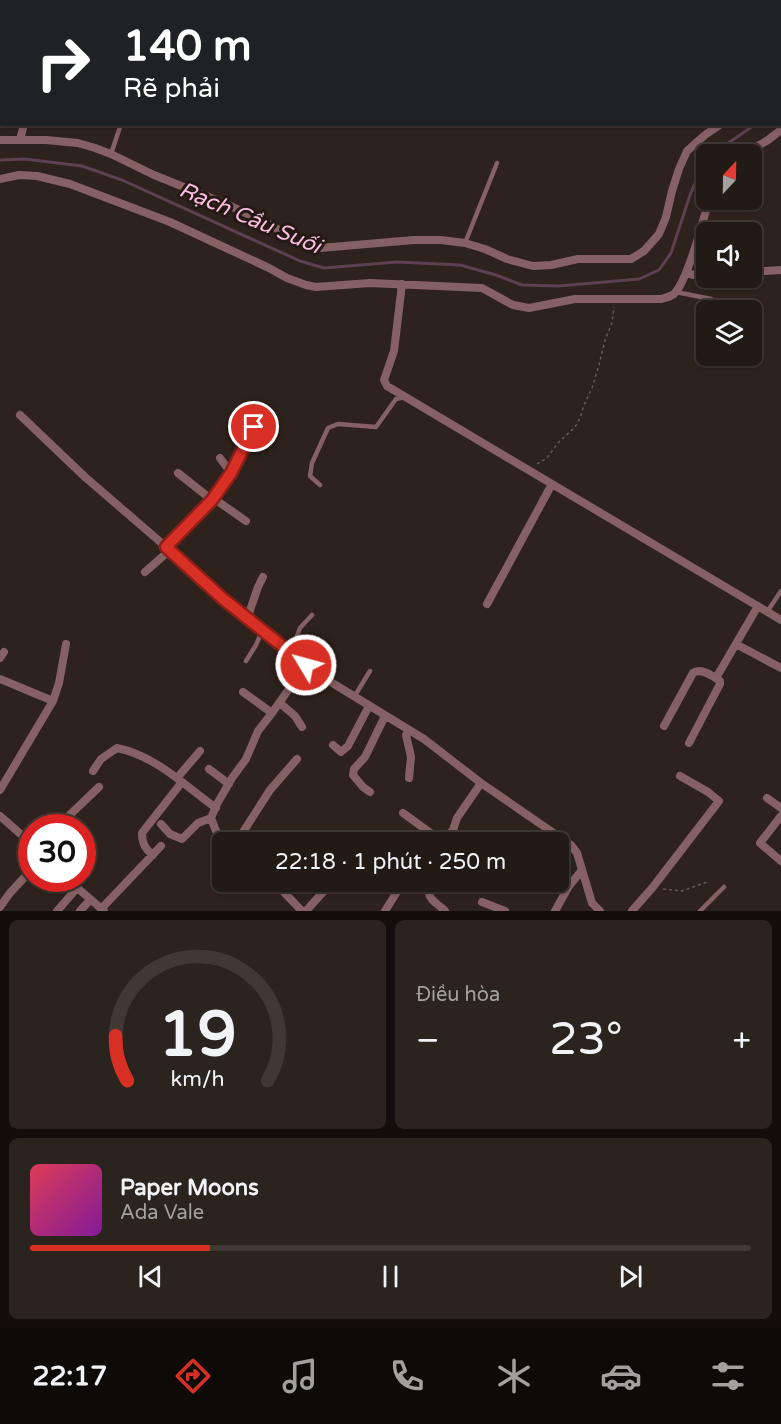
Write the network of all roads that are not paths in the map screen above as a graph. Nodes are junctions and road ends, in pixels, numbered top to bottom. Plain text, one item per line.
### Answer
1 (24, 126) edge
2 (120, 126) edge
3 (718, 126) edge
4 (781, 130) edge
5 (0, 140) edge
6 (20, 140) junction
7 (761, 144) edge
8 (111, 154) junction
9 (497, 163) dead end
10 (0, 179) edge
11 (706, 210) edge
12 (465, 243) junction
13 (781, 270) edge
14 (762, 271) edge
15 (686, 273) junction
16 (696, 275) edge
17 (402, 284) junction
18 (676, 292) junction
19 (711, 299) dead end
20 (405, 397) junction
21 (20, 415) dead end
22 (254, 427) dead end
23 (220, 458) dead end
24 (177, 473) dead end
25 (231, 473) junction
26 (552, 484) junction
27 (320, 486) dead end
28 (212, 499) junction
29 (246, 521) dead end
30 (168, 548) junction
31 (145, 572) dead end
32 (263, 577) dead end
33 (781, 591) edge
34 (487, 604) dead end
35 (758, 606) junction
36 (767, 612) junction
37 (312, 615) dead end
38 (247, 619) junction
39 (781, 620) edge
40 (262, 631) junction
41 (66, 644) dead end
42 (736, 644) junction
43 (290, 654) junction
44 (246, 661) dead end
45 (306, 665) junction
46 (781, 668) edge
47 (370, 671) dead end
48 (716, 678) junction
49 (0, 680) edge
50 (243, 692) dead end
51 (354, 696) junction
52 (53, 701) junction
53 (280, 703) junction
54 (369, 706) junction
55 (272, 713) junction
56 (385, 716) junction
57 (664, 726) dead end
58 (302, 727) dead end
59 (409, 730) junction
60 (689, 743) dead end
61 (333, 745) dead end
62 (200, 751) dead end
63 (297, 759) dead end
64 (0, 767) edge
65 (209, 769) dead end
66 (93, 771) dead end
67 (9, 774) junction
68 (680, 776) dead end
69 (409, 778) dead end
70 (179, 780) junction
71 (481, 783) junction
72 (229, 784) junction
73 (99, 788) dead end
74 (0, 790) edge
75 (370, 792) dead end
76 (767, 798) dead end
77 (216, 808) junction
78 (781, 808) edge
79 (403, 813) dead end
80 (71, 814) edge
81 (0, 816) edge
82 (781, 816) edge
83 (212, 818) junction
84 (160, 824) dead end
85 (18, 831) edge
86 (217, 832) edge
87 (243, 832) edge
88 (429, 832) edge
89 (452, 832) edge
90 (552, 832) edge
91 (569, 845) edge
92 (161, 846) dead end
93 (153, 855) junction
94 (781, 861) edge
95 (582, 870) junction
96 (18, 885) edge
97 (724, 887) dead end
98 (74, 892) edge
99 (81, 892) edge
100 (284, 892) edge
101 (322, 892) edge
102 (397, 892) edge
103 (429, 894) dead end
104 (90, 900) junction
105 (482, 902) dead end
106 (0, 908) edge
107 (103, 910) edge
108 (57, 911) edge
109 (81, 911) edge
110 (304, 911) edge
111 (385, 911) edge
112 (445, 911) edge
113 (505, 911) edge
114 (555, 911) edge
115 (600, 911) edge
116 (632, 911) edge
117 (700, 911) edge

1 - 6 street
2 - 8 lane
3 - 12 street
4 - 7 street
5 - 6 street
6 - 8 street
8 - 12 street
9 - 12 lane
10 - 17 street
11 - 15 street
13 - 14 street
15 - 16 street
15 - 18 street
17 - 18 street
17 - 20 street
18 - 19 lane
20 - 26 street
20 - 27 lane
21 - 30 street
22 - 25 street
23 - 25 street
24 - 28 street
25 - 28 street
26 - 34 street
26 - 35 street
28 - 29 street
28 - 30 street
30 - 31 street
30 - 38 street
32 - 38 street
33 - 36 lane
35 - 36 street
35 - 42 street
36 - 39 street
37 - 43 lane
38 - 40 street
40 - 43 street
40 - 44 lane
41 - 52 street
42 - 46 street
42 - 48 street
43 - 45 street
45 - 51 street
45 - 53 street
47 - 51 lane
48 - 57 street
48 - 60 street
49 - 52 street
50 - 55 street
51 - 54 street
52 - 67 street
53 - 55 street
53 - 58 street
54 - 56 street
54 - 61 street
55 - 72 street
56 - 59 street
56 - 75 street
59 - 69 street
59 - 71 street
62 - 70 street
63 - 87 street
64 - 67 street
65 - 72 street
66 - 70 street
67 - 74 street
68 - 116 street
70 - 77 street
70 - 93 street
71 - 89 street
71 - 90 street
72 - 77 street
73 - 80 street
76 - 78 street
77 - 83 street
79 - 88 street
81 - 85 street
82 - 94 street
83 - 84 street
83 - 86 street
91 - 95 street
92 - 93 street
93 - 107 street
95 - 114 street
95 - 115 street
96 - 106 street
97 - 117 lane
98 - 108 street
99 - 104 street
100 - 110 street
101 - 110 street
102 - 111 street
103 - 112 street
104 - 107 street
104 - 109 street
105 - 113 street

